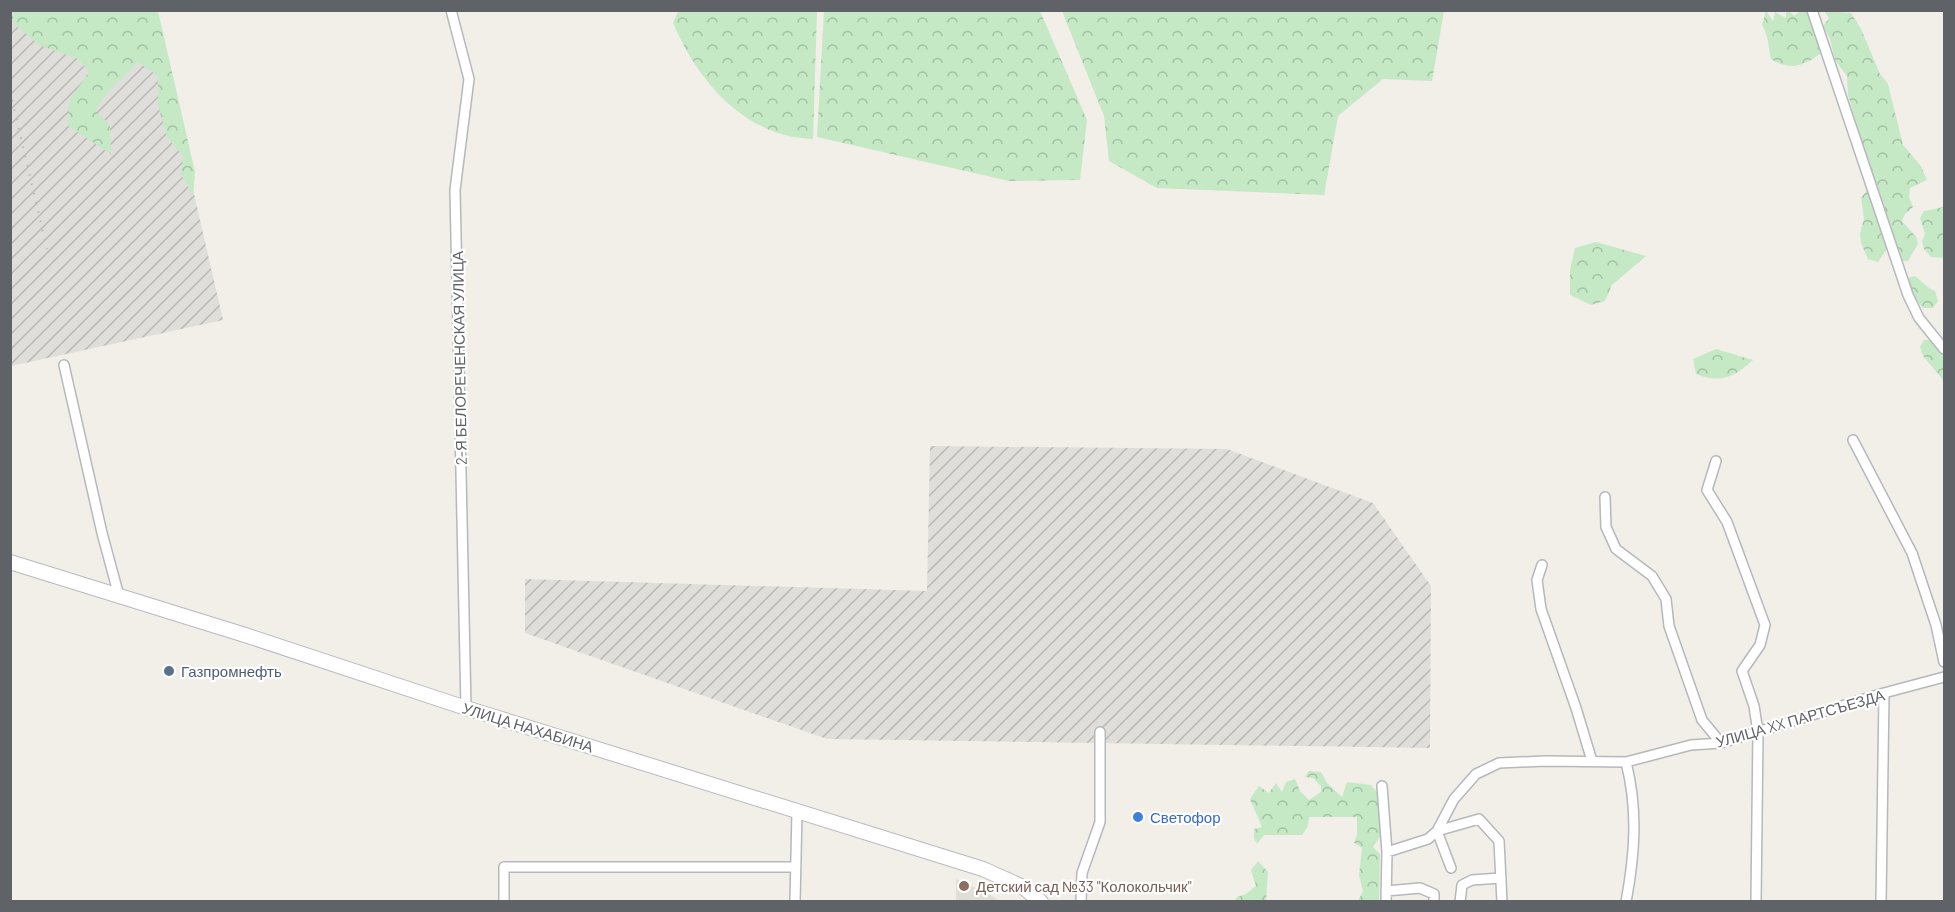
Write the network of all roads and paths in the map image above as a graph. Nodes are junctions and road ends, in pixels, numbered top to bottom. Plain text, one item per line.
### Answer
1 (451, 10) edge
2 (1812, 10) edge
3 (1944, 349) edge
4 (64, 365) dead end
5 (1853, 440) dead end
6 (1716, 461) dead end
7 (1605, 497) dead end
8 (10, 562) edge
9 (1542, 565) dead end
10 (119, 596) junction
11 (1944, 662) edge
12 (1944, 677) edge
13 (1884, 693) junction
14 (466, 708) junction
15 (1100, 732) dead end
16 (1758, 732) junction
17 (1721, 743) junction
18 (1592, 761) junction
19 (1626, 762) junction
20 (1382, 786) dead end
21 (797, 811) junction
22 (1437, 831) junction
23 (1387, 852) junction
24 (795, 867) junction
25 (1451, 868) dead end
26 (1501, 878) junction
27 (1386, 891) junction
28 (504, 902) edge
29 (795, 902) edge
30 (1041, 902) edge
31 (1081, 902) edge
32 (1386, 902) edge
33 (1434, 902) edge
34 (1460, 902) edge
35 (1502, 902) edge
36 (1626, 902) edge
37 (1756, 902) edge
38 (1881, 902) edge

1 - 14 street, 2-Я БЕЛОРЕЧЕНСКАЯ УЛИЦА
2 - 3 street
4 - 10 street
5 - 11 street
6 - 16 street
7 - 17 street
8 - 10 main road, УЛИЦА НАХАБИНА
9 - 18 street
10 - 14 main road, УЛИЦА НАХАБИНА
12 - 13 street, УЛИЦА XX ПАРТСЪЕЗДА
13 - 16 street, УЛИЦА XX ПАРТСЪЕЗДА
13 - 38 street
14 - 21 main road, УЛИЦА НАХАБИНА
15 - 31 street
16 - 17 street, УЛИЦА XX ПАРТСЪЕЗДА
16 - 37 street
17 - 19 street, УЛИЦА XX ПАРТСЪЕЗДА
18 - 19 street, УЛИЦА XX ПАРТСЪЕЗДА
18 - 22 street, УЛИЦА XX ПАРТСЪЕЗДА
19 - 36 street
20 - 23 street
21 - 24 street
21 - 30 main road, УЛИЦА НАХАБИНА
22 - 23 street
22 - 25 street
22 - 26 street
23 - 27 street
24 - 28 street
24 - 29 street
26 - 34 street
26 - 35 street
27 - 32 street
27 - 33 street

